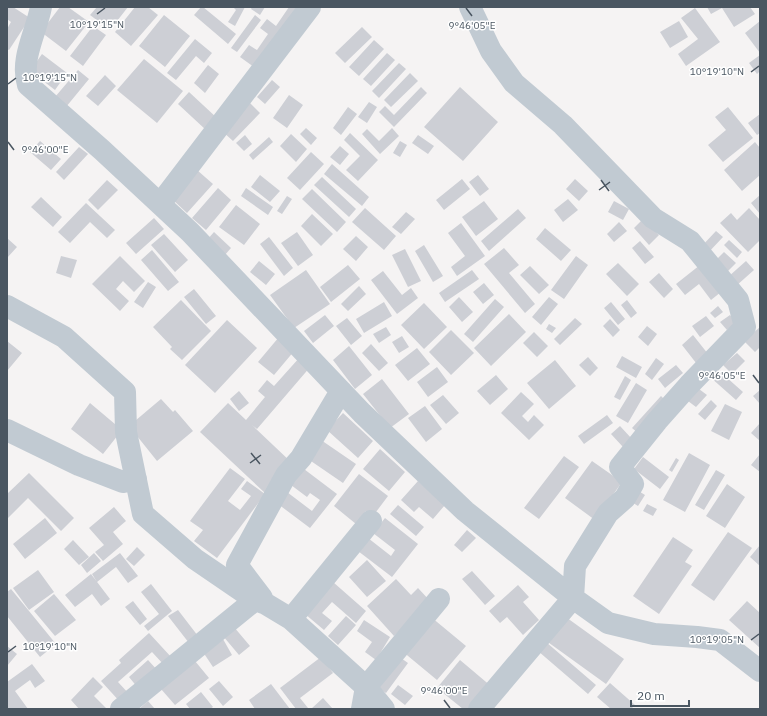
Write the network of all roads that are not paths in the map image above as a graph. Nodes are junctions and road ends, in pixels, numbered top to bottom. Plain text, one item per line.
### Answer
1 (41, 7) edge
2 (310, 7) edge
3 (470, 7) edge
4 (160, 204) junction
5 (7, 306) edge
6 (341, 391) junction
7 (8, 431) edge
8 (136, 479) junction
9 (371, 521) dead end
10 (573, 598) junction
11 (439, 599) dead end
12 (261, 602) junction
13 (291, 619) junction
14 (760, 671) edge
15 (366, 687) junction
16 (121, 709) edge
17 (362, 709) edge
18 (384, 709) edge
19 (479, 709) edge

1 - 4 street
2 - 4 street
3 - 10 street
4 - 6 street
5 - 8 street
6 - 10 street
6 - 12 street
7 - 8 street
8 - 12 street
9 - 13 street
10 - 14 street
10 - 19 street
11 - 15 street
12 - 13 street
12 - 16 street
13 - 15 street
15 - 17 street
15 - 18 street

